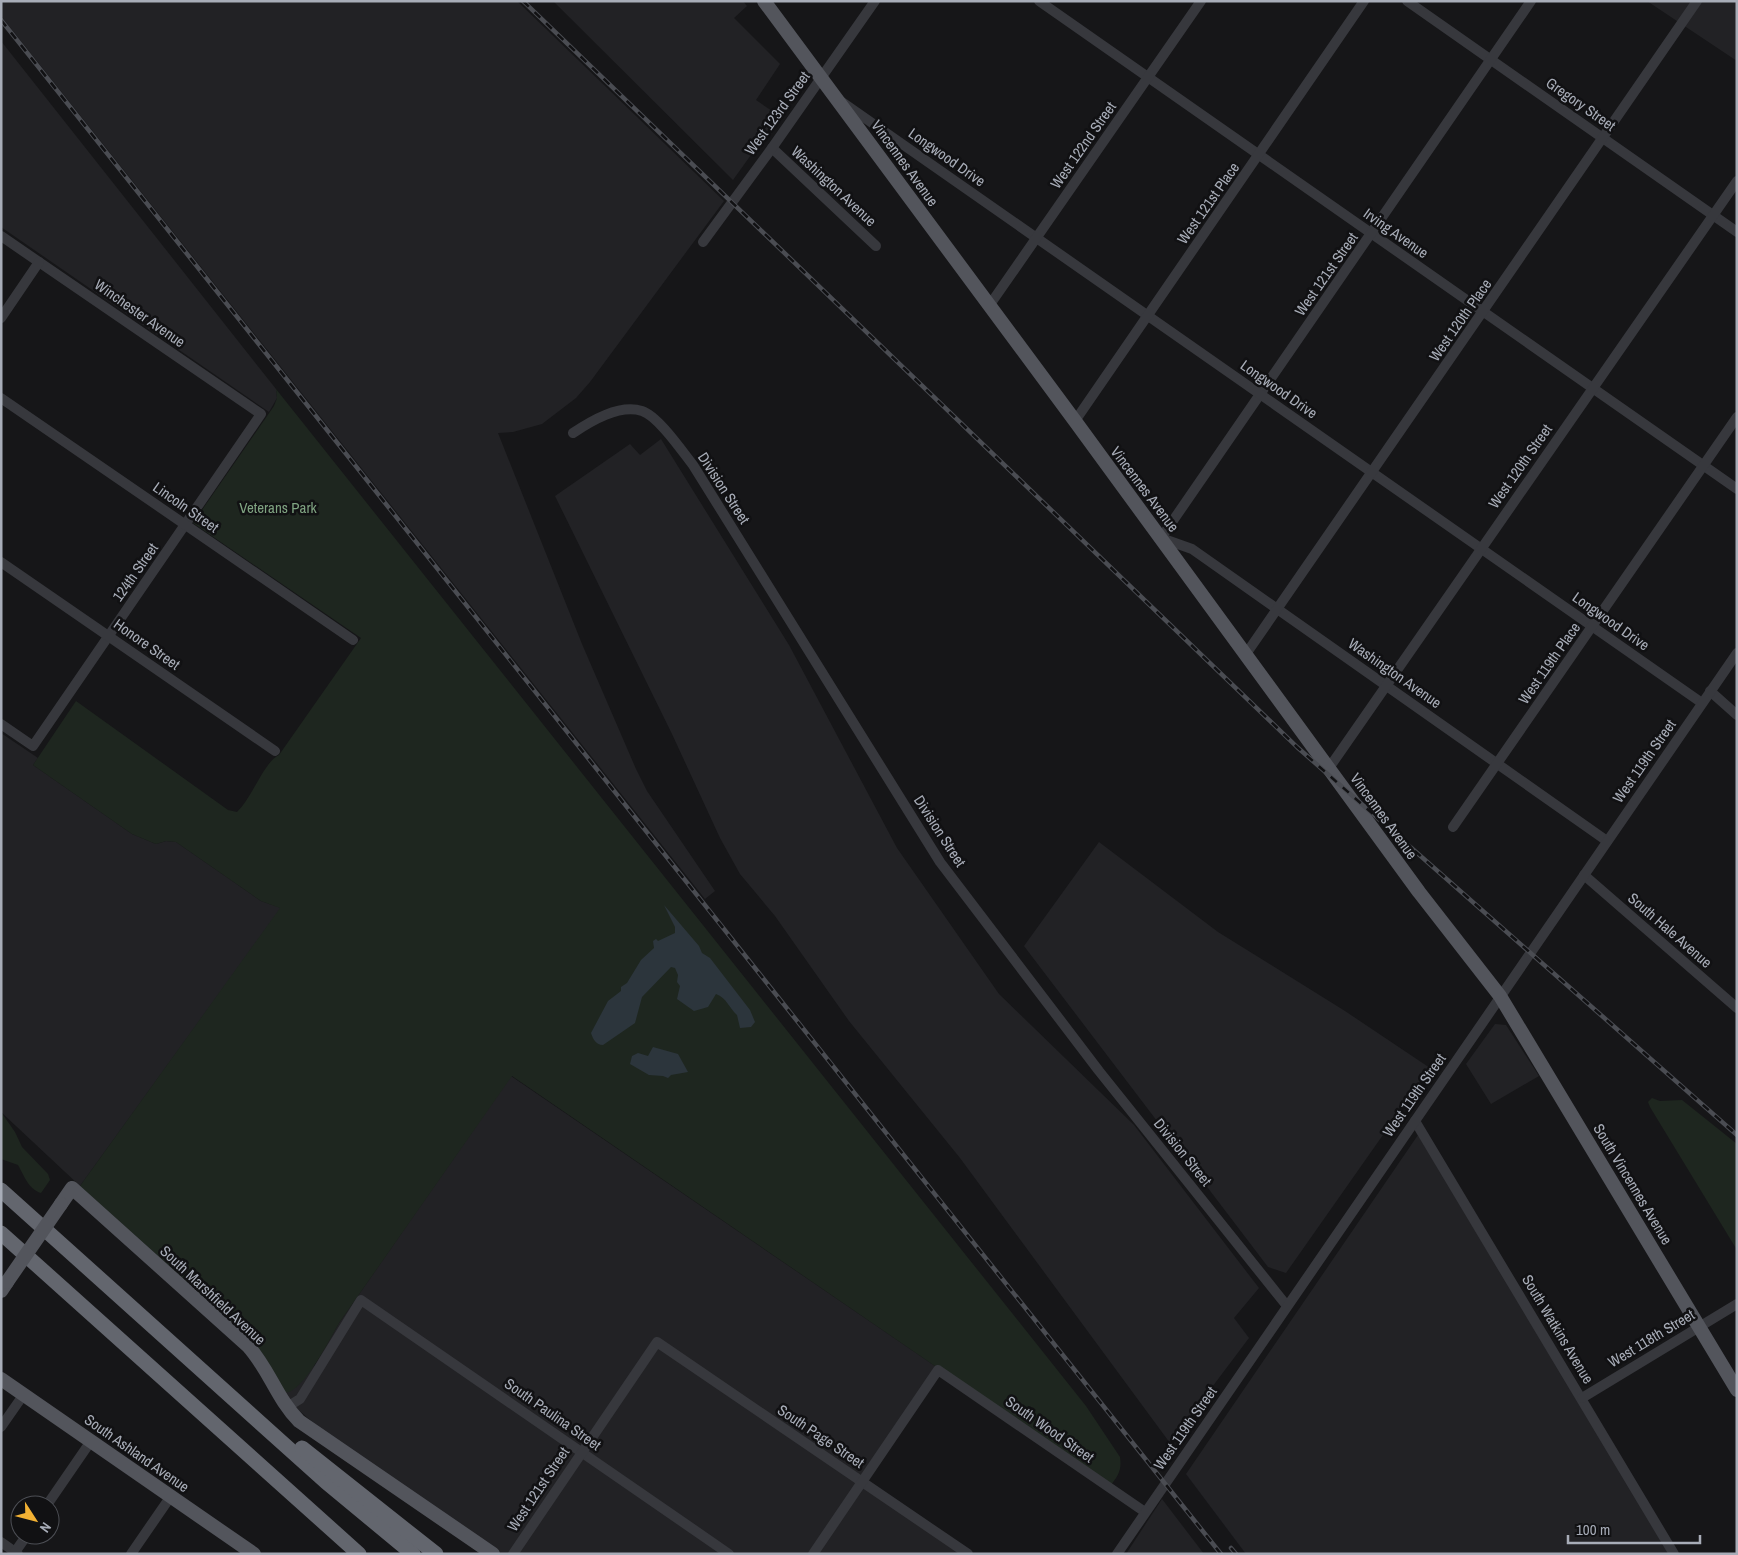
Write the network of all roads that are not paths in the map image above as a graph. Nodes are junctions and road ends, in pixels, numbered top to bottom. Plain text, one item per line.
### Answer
1 (764, 1) edge
2 (874, 1) edge
3 (1038, 1) edge
4 (1201, 1) edge
5 (1364, 1) edge
6 (1407, 1) edge
7 (1531, 1) edge
8 (1697, 1) edge
9 (1491, 60) junction
10 (1148, 78) junction
11 (822, 79) junction
12 (839, 100) junction
13 (1603, 138) junction
14 (772, 148) junction
15 (1259, 155) junction
16 (1737, 180) edge
17 (1713, 215) junction
18 (1737, 232) edge
19 (1371, 234) junction
20 (1, 236) edge
21 (1037, 238) junction
22 (703, 242) dead end
23 (876, 246) dead end
24 (40, 262) junction
25 (989, 306) junction
26 (1483, 312) junction
27 (1148, 315) junction
28 (1, 318) edge
29 (1592, 388) junction
30 (1260, 395) junction
31 (1, 398) edge
32 (261, 414) joint
33 (1737, 417) edge
34 (1075, 420) junction
35 (573, 433) dead end
36 (1704, 466) junction
37 (1372, 472) junction
38 (1737, 489) edge
39 (186, 525) junction
40 (1162, 538) junction
41 (1481, 548) junction
42 (1, 562) edge
43 (1278, 609) junction
44 (1592, 627) junction
45 (109, 636) junction
46 (353, 640) dead end
47 (1737, 653) edge
48 (1246, 654) junction
49 (1386, 686) junction
50 (1710, 691) junction
51 (1702, 703) junction
52 (1737, 715) edge
53 (1, 724) edge
54 (276, 751) dead end
55 (1498, 763) junction
56 (1329, 768) junction
57 (1453, 827) dead end
58 (1607, 841) junction
59 (1584, 875) junction
60 (1500, 996) junction
61 (1737, 1008) edge
62 (1415, 1121) junction
63 (1, 1190) edge
64 (1, 1233) edge
65 (4, 1287) edge
66 (1737, 1304) edge
67 (1287, 1306) junction
68 (1700, 1327) junction
69 (657, 1342) joint
70 (200, 1367) junction
71 (1, 1379) edge
72 (1737, 1390) edge
73 (24, 1394) junction
74 (1582, 1398) junction
75 (287, 1407) junction
76 (1, 1427) edge
77 (91, 1441) junction
78 (581, 1452) junction
79 (861, 1482) junction
80 (54, 1495) edge
81 (171, 1496) junction
82 (1145, 1512) junction
83 (330, 1528) junction
84 (1, 1542) edge
85 (16, 1553) edge
86 (130, 1554) edge
87 (254, 1554) edge
88 (343, 1554) edge
89 (359, 1554) edge
90 (413, 1554) edge
91 (436, 1554) edge
92 (493, 1554) edge
93 (513, 1554) edge
94 (728, 1554) edge
95 (813, 1554) edge
96 (968, 1554) edge
97 (1117, 1554) edge
98 (1674, 1554) edge

1 - 11 main road, Vincennes Avenue
2 - 11 street, West 123rd Street
3 - 10 street, Irving Avenue
4 - 10 street, West 122nd Street
5 - 15 street, West 121st Place
6 - 9 street, Gregory Street
7 - 9 street, West 121st Street
8 - 13 street, West 120th Place
9 - 13 street, Gregory Street
9 - 19 street, West 121st Street
10 - 15 street, Irving Avenue
10 - 21 street, West 122nd Street
11 - 12 main road, Vincennes Avenue
11 - 14 street, West 123rd Street
12 - 21 street, Longwood Drive
12 - 25 main road, Vincennes Avenue
13 - 17 street, Gregory Street
13 - 26 street, West 120th Place
14 - 22 street, West 123rd Street
14 - 23 street, Washington Avenue
15 - 19 street, Irving Avenue
15 - 27 street, West 121st Place
16 - 17 street, West 120th Street
17 - 18 street, Gregory Street
17 - 29 street, West 120th Street
19 - 26 street, Irving Avenue
19 - 30 street, West 121st Street
20 - 24 street, Winchester Avenue
21 - 25 street, West 122nd Street
21 - 27 street, Longwood Drive
24 - 28 street
24 - 32 street, Winchester Avenue
25 - 34 main road, Vincennes Avenue
26 - 29 street, Irving Avenue
26 - 37 street, West 120th Place
27 - 30 street, Longwood Drive
27 - 34 street, West 121st Place
29 - 36 street, Irving Avenue
29 - 41 street, West 120th Street
30 - 37 street, Longwood Drive
30 - 40 street, West 121st Street
31 - 39 street, Lincoln Street
32 - 39 street, 124th Street
33 - 36 street, West 119th Place
34 - 40 main road, Vincennes Avenue
35 - 67 street, Division Street
36 - 38 street, Irving Avenue
36 - 44 street, West 119th Place
37 - 41 street, Longwood Drive
37 - 43 street, West 120th Place
39 - 45 street, 124th Street
39 - 46 street, Lincoln Street
40 - 43 street, Washington Avenue
40 - 48 main road, Vincennes Avenue
41 - 44 street, Longwood Drive
41 - 49 street, West 120th Street
42 - 45 street, Honore Street
43 - 48 street, West 120th Place
43 - 49 street, Washington Avenue
44 - 51 street, Longwood Drive
44 - 55 street, West 119th Place
45 - 53 street, 124th Street
45 - 54 street, Honore Street
47 - 50 street, West 119th Street
48 - 56 main road, Vincennes Avenue
49 - 55 street, Washington Avenue
49 - 56 street, West 120th Street
50 - 51 street, West 119th Street
50 - 52 street
51 - 58 street, West 119th Street
55 - 57 street, West 119th Place
55 - 58 street, Washington Avenue
56 - 60 main road, Vincennes Avenue
58 - 59 street, West 119th Street
59 - 60 street, West 119th Street
59 - 61 street, South Hale Avenue
60 - 62 street, West 119th Street
60 - 68 main road, South Vincennes Avenue
62 - 67 street, West 119th Street
62 - 74 street, South Watkins Avenue
63 - 70 highway
64 - 83 highway
65 - 75 main road, South Marshfield Avenue, bridge
66 - 68 street, West 118th Street
67 - 82 street, West 119th Street
68 - 72 main road, South Vincennes Avenue
68 - 74 street, West 118th Street
69 - 78 street, West 121st Street
69 - 79 street, South Page Street
70 - 90 highway
70 - 91 highway
71 - 73 main road, South Ashland Avenue
73 - 76 street
73 - 77 main road, South Ashland Avenue
74 - 98 street, South Watkins Avenue
75 - 78 street, South Paulina Street
75 - 92 main road, South Marshfield Avenue
77 - 80 street
77 - 81 main road, South Ashland Avenue
78 - 93 street, West 121st Street
78 - 94 street, South Paulina Street
79 - 82 street, South Wood Street
79 - 95 street
79 - 96 street, South Page Street
81 - 86 street
81 - 87 main road, South Ashland Avenue
82 - 97 street, West 119th Street
83 - 88 highway
83 - 89 highway
84 - 85 street

